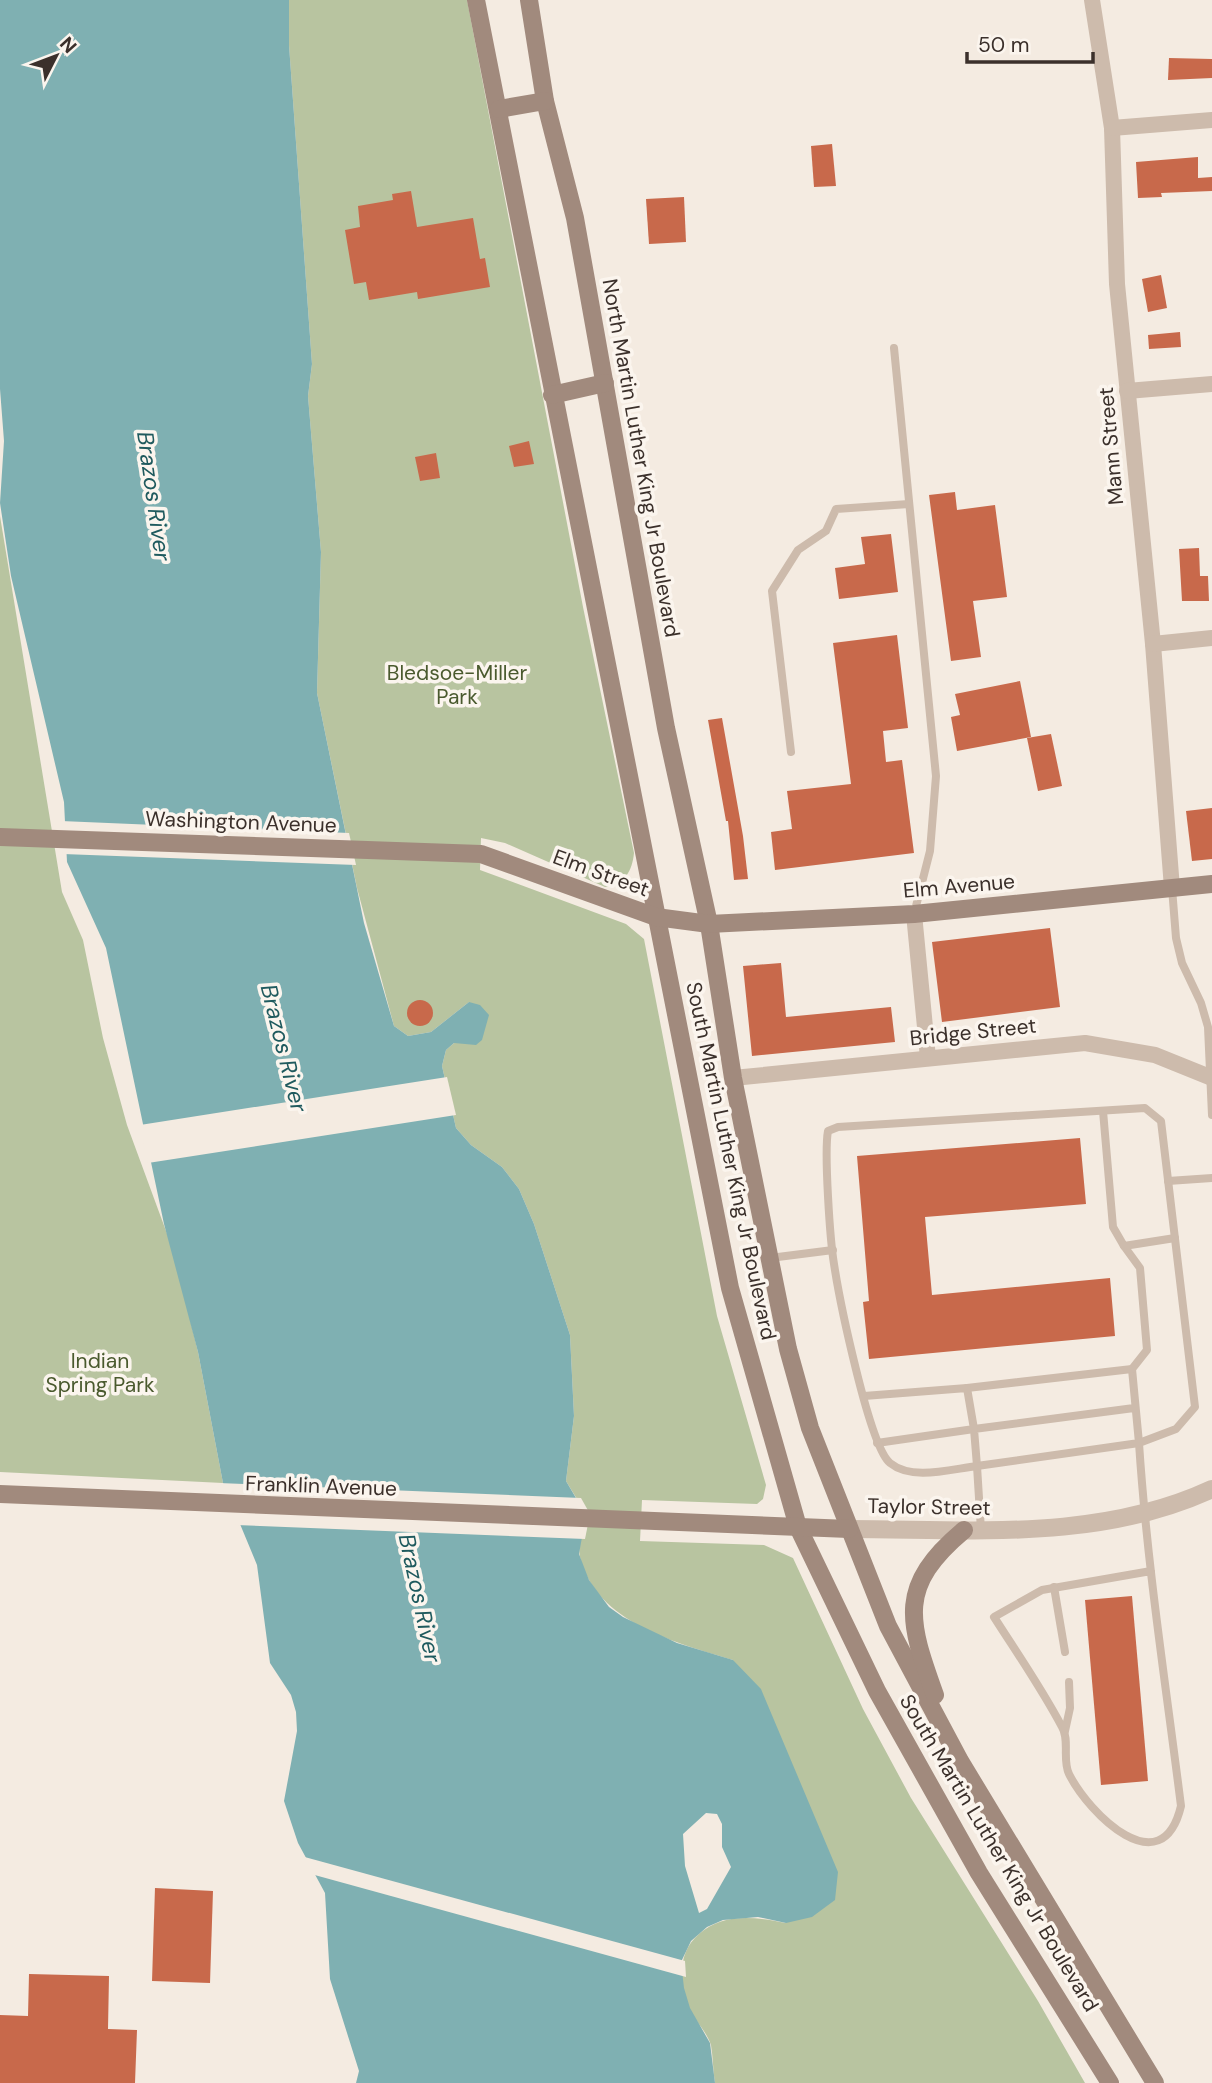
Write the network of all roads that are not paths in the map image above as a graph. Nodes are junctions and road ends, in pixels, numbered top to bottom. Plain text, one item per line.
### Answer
1 (476, 0) edge
2 (529, 0) edge
3 (1092, 0) edge
4 (545, 101) junction
5 (499, 109) junction
6 (1212, 120) edge
7 (1112, 128) junction
8 (894, 348) dead end
9 (605, 383) junction
10 (1212, 384) edge
11 (1127, 391) junction
12 (552, 395) junction
13 (909, 504) junction
14 (1212, 638) edge
15 (1153, 644) junction
16 (791, 752) dead end
17 (0, 837) edge
18 (481, 854) joint
19 (1212, 884) edge
20 (1172, 888) junction
21 (914, 914) junction
22 (656, 917) junction
23 (709, 924) junction
24 (928, 1058) junction
25 (733, 1078) junction
26 (1211, 1078) edge
27 (1103, 1111) junction
28 (1212, 1115) edge
29 (1212, 1178) edge
30 (1168, 1181) junction
31 (1175, 1238) junction
32 (1124, 1246) junction
33 (833, 1251) junction
34 (770, 1258) junction
35 (1132, 1369) junction
36 (967, 1388) junction
37 (864, 1396) junction
38 (1134, 1408) junction
39 (974, 1429) junction
40 (877, 1443) junction
41 (1139, 1443) junction
42 (977, 1466) junction
43 (1212, 1489) edge
44 (0, 1494) edge
45 (1144, 1513) junction
46 (641, 1522) joint
47 (798, 1527) junction
48 (849, 1529) junction
49 (973, 1530) junction
50 (1151, 1571) junction
51 (1054, 1587) junction
52 (1065, 1652) dead end
53 (1069, 1682) dead end
54 (1065, 1731) junction
55 (960, 1761) junction
56 (1110, 2083) edge
57 (1155, 2083) edge

1 - 5 main road
2 - 4 main road, North Martin Luther King Jr Boulevard
3 - 7 street, Mann Street
4 - 5 main road
4 - 9 main road, North Martin Luther King Jr Boulevard
5 - 12 main road
6 - 7 street
7 - 11 street, Mann Street
8 - 13 lane
9 - 12 main road
9 - 23 main road, North Martin Luther King Jr Boulevard
10 - 11 street
11 - 15 street, Mann Street
12 - 22 main road
13 - 16 lane
13 - 21 lane
14 - 15 street
15 - 20 street, Mann Street
17 - 18 main road, Washington Avenue
18 - 22 main road, Elm Street
19 - 20 main road, Elm Avenue
20 - 21 main road, Elm Avenue
20 - 26 lane
21 - 23 main road, Elm Avenue
21 - 24 street
22 - 23 main road, Elm Street
22 - 47 main road, South Martin Luther King Jr Boulevard
23 - 25 main road, South Martin Luther King Jr Boulevard
24 - 25 street, Bridge Street
24 - 26 street, Bridge Street
25 - 34 main road, South Martin Luther King Jr Boulevard
26 - 28 lane
27 - 30 lane
27 - 32 lane
27 - 33 lane
29 - 30 lane
30 - 31 lane
31 - 32 lane
31 - 41 lane
32 - 35 lane
33 - 34 lane
33 - 37 lane
34 - 48 main road, South Martin Luther King Jr Boulevard
35 - 36 lane
35 - 38 lane
36 - 37 lane
36 - 39 lane
37 - 40 lane
38 - 39 lane
38 - 41 lane
39 - 40 lane
39 - 42 lane
40 - 42 lane
41 - 42 lane
41 - 45 lane
42 - 49 lane
43 - 45 street, Taylor Street
44 - 46 main road, Franklin Avenue
45 - 49 street, Taylor Street
45 - 50 lane
46 - 47 main road, Taylor Street
47 - 48 main road, Taylor Street
47 - 56 main road, South Martin Luther King Jr Boulevard
48 - 49 street, Taylor Street
48 - 55 main road, South Martin Luther King Jr Boulevard
49 - 55 main road
50 - 51 lane
50 - 54 lane
51 - 52 lane
51 - 54 lane
53 - 54 lane
55 - 57 main road, South Martin Luther King Jr Boulevard

